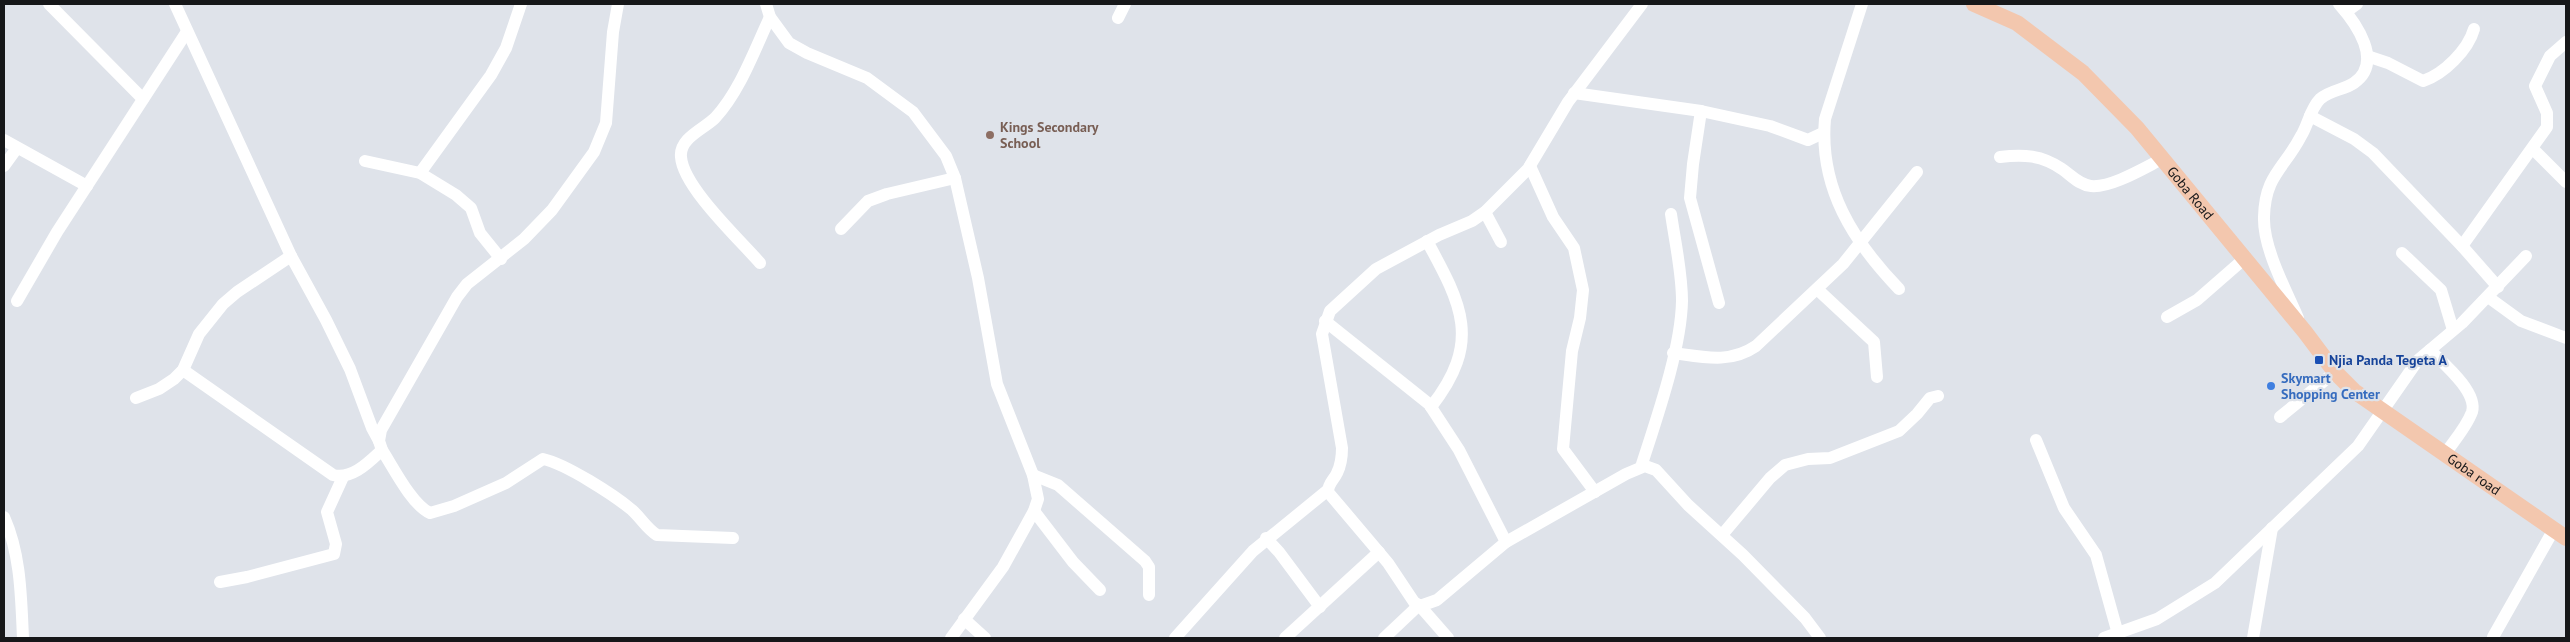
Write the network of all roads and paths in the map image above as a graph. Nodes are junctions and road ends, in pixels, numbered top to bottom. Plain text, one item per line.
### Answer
1 (50, 4) edge
2 (174, 4) edge
3 (521, 4) edge
4 (618, 4) edge
5 (766, 4) edge
6 (1125, 4) edge
7 (1642, 4) edge
8 (1862, 4) edge
9 (1974, 4) edge
10 (2357, 4) edge
11 (2342, 8) edge
12 (770, 18) junction
13 (1118, 18) dead end
14 (2474, 29) dead end
15 (186, 33) junction
16 (2566, 42) edge
17 (2367, 56) junction
18 (1574, 93) junction
19 (144, 99) junction
20 (1702, 111) junction
21 (2310, 116) junction
22 (1824, 133) junction
23 (4, 140) edge
24 (17, 148) junction
25 (2533, 149) junction
26 (2000, 157) dead end
27 (2162, 159) junction
28 (365, 161) dead end
29 (4, 166) edge
30 (1530, 166) junction
31 (1917, 172) dead end
32 (420, 173) junction
33 (955, 178) junction
34 (2566, 182) edge
35 (87, 186) junction
36 (1485, 212) junction
37 (1671, 214) dead end
38 (841, 229) dead end
39 (1427, 241) junction
40 (1501, 242) dead end
41 (1860, 244) junction
42 (2462, 246) junction
43 (2402, 253) dead end
44 (291, 256) junction
45 (2526, 256) dead end
46 (501, 258) junction
47 (2244, 258) junction
48 (760, 263) dead end
49 (2498, 287) junction
50 (1817, 289) junction
51 (1899, 289) dead end
52 (2488, 297) junction
53 (17, 300) dead end
54 (1719, 303) dead end
55 (2167, 317) dead end
56 (1325, 321) junction
57 (2453, 330) junction
58 (2305, 332) junction
59 (2566, 338) edge
60 (2430, 350) junction
61 (1673, 353) junction
62 (183, 370) junction
63 (2335, 372) junction
64 (1877, 377) dead end
65 (1938, 396) dead end
66 (136, 398) dead end
67 (1431, 407) junction
68 (2380, 412) junction
69 (2280, 417) dead end
70 (2036, 440) dead end
71 (380, 446) junction
72 (2444, 455) junction
73 (1641, 467) junction
74 (1033, 475) junction
75 (343, 477) junction
76 (1328, 490) junction
77 (1595, 492) junction
78 (1034, 511) junction
79 (4, 517) edge
80 (2272, 528) junction
81 (2560, 534) edge
82 (1722, 535) junction
83 (732, 538) dead end
84 (1266, 538) junction
85 (1506, 542) junction
86 (1379, 552) junction
87 (220, 582) dead end
88 (1100, 590) dead end
89 (1148, 595) dead end
90 (1419, 606) junction
91 (1320, 607) junction
92 (964, 619) junction
93 (2118, 634) junction
94 (2493, 637) edge
95 (23, 638) edge
96 (951, 638) edge
97 (984, 638) edge
98 (1175, 638) edge
99 (1285, 638) edge
100 (1384, 638) edge
101 (1448, 638) edge
102 (1820, 638) edge
103 (2104, 638) edge
104 (2253, 638) edge

1 - 19 street
2 - 15 street
3 - 32 street
4 - 46 street
5 - 12 street
6 - 13 street
7 - 18 street
8 - 22 street
9 - 27 main road, Goba Road
10 - 11 street
11 - 17 street
12 - 33 street
12 - 48 street
14 - 17 street
15 - 19 street
15 - 44 street
16 - 25 street
17 - 21 street
18 - 20 street
18 - 30 street
19 - 35 street
20 - 22 street
20 - 54 street
21 - 42 street
21 - 58 street
22 - 41 street
23 - 24 street
24 - 29 street
24 - 35 street
25 - 34 street
25 - 42 street
26 - 27 street
27 - 47 main road, Goba Road
28 - 32 street
30 - 36 street
30 - 77 street
31 - 41 street
32 - 46 street
33 - 38 street
33 - 74 street
35 - 53 street
36 - 39 street
36 - 40 street
37 - 61 street
39 - 56 street
39 - 67 street
41 - 50 street
41 - 51 street
42 - 49 street
43 - 57 street
44 - 62 street
44 - 71 street
45 - 49 street
46 - 71 street
47 - 55 street
47 - 58 main road, Goba Road
49 - 52 street
50 - 61 street
50 - 64 street
52 - 57 street
52 - 59 street
56 - 67 street
56 - 76 street
57 - 60 street
58 - 63 main road, Goba Road
60 - 68 street
60 - 72 street
61 - 73 street
62 - 66 street
62 - 75 street
63 - 68 main road, Goba Road
63 - 69 street
65 - 82 street
67 - 85 street
68 - 72 main road, Goba road
68 - 80 street
70 - 93 street
71 - 75 street
71 - 83 street
72 - 81 main road, Goba road
73 - 77 street
73 - 82 street
74 - 78 street
74 - 89 street
75 - 87 street
76 - 84 street
76 - 86 street
77 - 85 street
78 - 88 street
78 - 92 street
79 - 95 street
80 - 93 street
80 - 104 street
81 - 94 street
82 - 102 street
84 - 91 street
84 - 98 street
85 - 90 street
86 - 90 street
86 - 91 street
90 - 100 street
90 - 101 street
91 - 99 street
92 - 96 street
92 - 97 street
93 - 103 street

